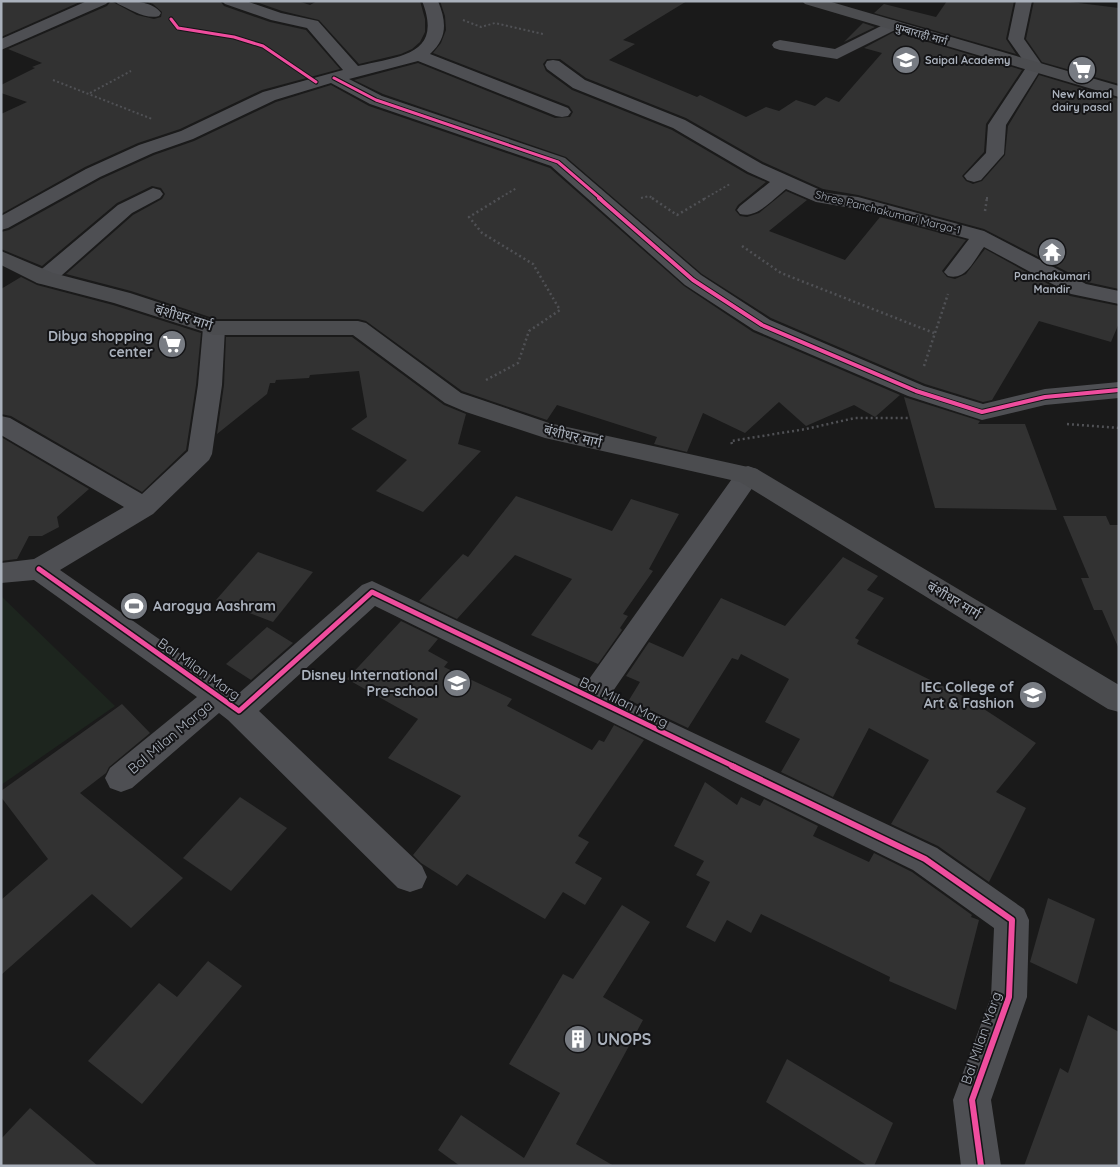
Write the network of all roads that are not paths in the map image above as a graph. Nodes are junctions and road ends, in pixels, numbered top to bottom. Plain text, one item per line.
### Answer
1 (67, 1) edge
2 (101, 1) edge
3 (122, 1) edge
4 (230, 1) edge
5 (810, 1) edge
6 (1024, 1) edge
7 (432, 6) edge
8 (81, 10) junction
9 (153, 13) dead end
10 (893, 26) junction
11 (1, 45) edge
12 (780, 45) dead end
13 (419, 56) junction
14 (553, 65) dead end
15 (1035, 66) junction
16 (346, 75) junction
17 (1119, 92) edge
18 (562, 112) dead end
19 (974, 176) dead end
20 (784, 181) junction
21 (153, 194) dead end
22 (747, 210) dead end
23 (1, 224) edge
24 (980, 238) junction
25 (1, 257) edge
26 (955, 272) road end
27 (45, 278) junction
28 (1119, 298) edge
29 (214, 328) junction
30 (1119, 390) edge
31 (1, 424) edge
32 (748, 475) junction
33 (144, 507) junction
34 (39, 569) junction
35 (1, 573) edge
36 (591, 699) junction
37 (1119, 700) edge
38 (229, 704) junction
39 (122, 778) dead end
40 (410, 877) dead end
41 (981, 1166) edge

1 - 8 street
2 - 8 street
3 - 9 street
4 - 16 street
5 - 10 main road, धुम्बाराही मार्ग
6 - 15 street
7 - 13 street
8 - 11 street
10 - 12 street
10 - 15 main road, धुम्बाराही मार्ग
13 - 16 street
13 - 18 street
14 - 20 street, Shree Panchakumari Marga-1
15 - 17 main road, धुम्बाराही मार्ग
15 - 19 street
16 - 23 street
16 - 30 street
20 - 22 street
20 - 24 street, Shree Panchakumari Marga-1
21 - 27 street
24 - 26 street
24 - 28 street, Shree Panchakumari Marga-1
25 - 27 main road, बंशीधर मार्ग
27 - 29 main road, बंशीधर मार्ग
29 - 32 main road, बंशीधर मार्ग
29 - 33 street
31 - 33 street
32 - 36 street
32 - 37 main road, बंशीधर मार्ग
33 - 34 street
34 - 35 street
34 - 38 street, Bal Milan Marg
36 - 38 street, Bal Milan Marg
36 - 41 street, Bal Milan Marg
38 - 39 street, Bal Milan Marga
38 - 40 street

